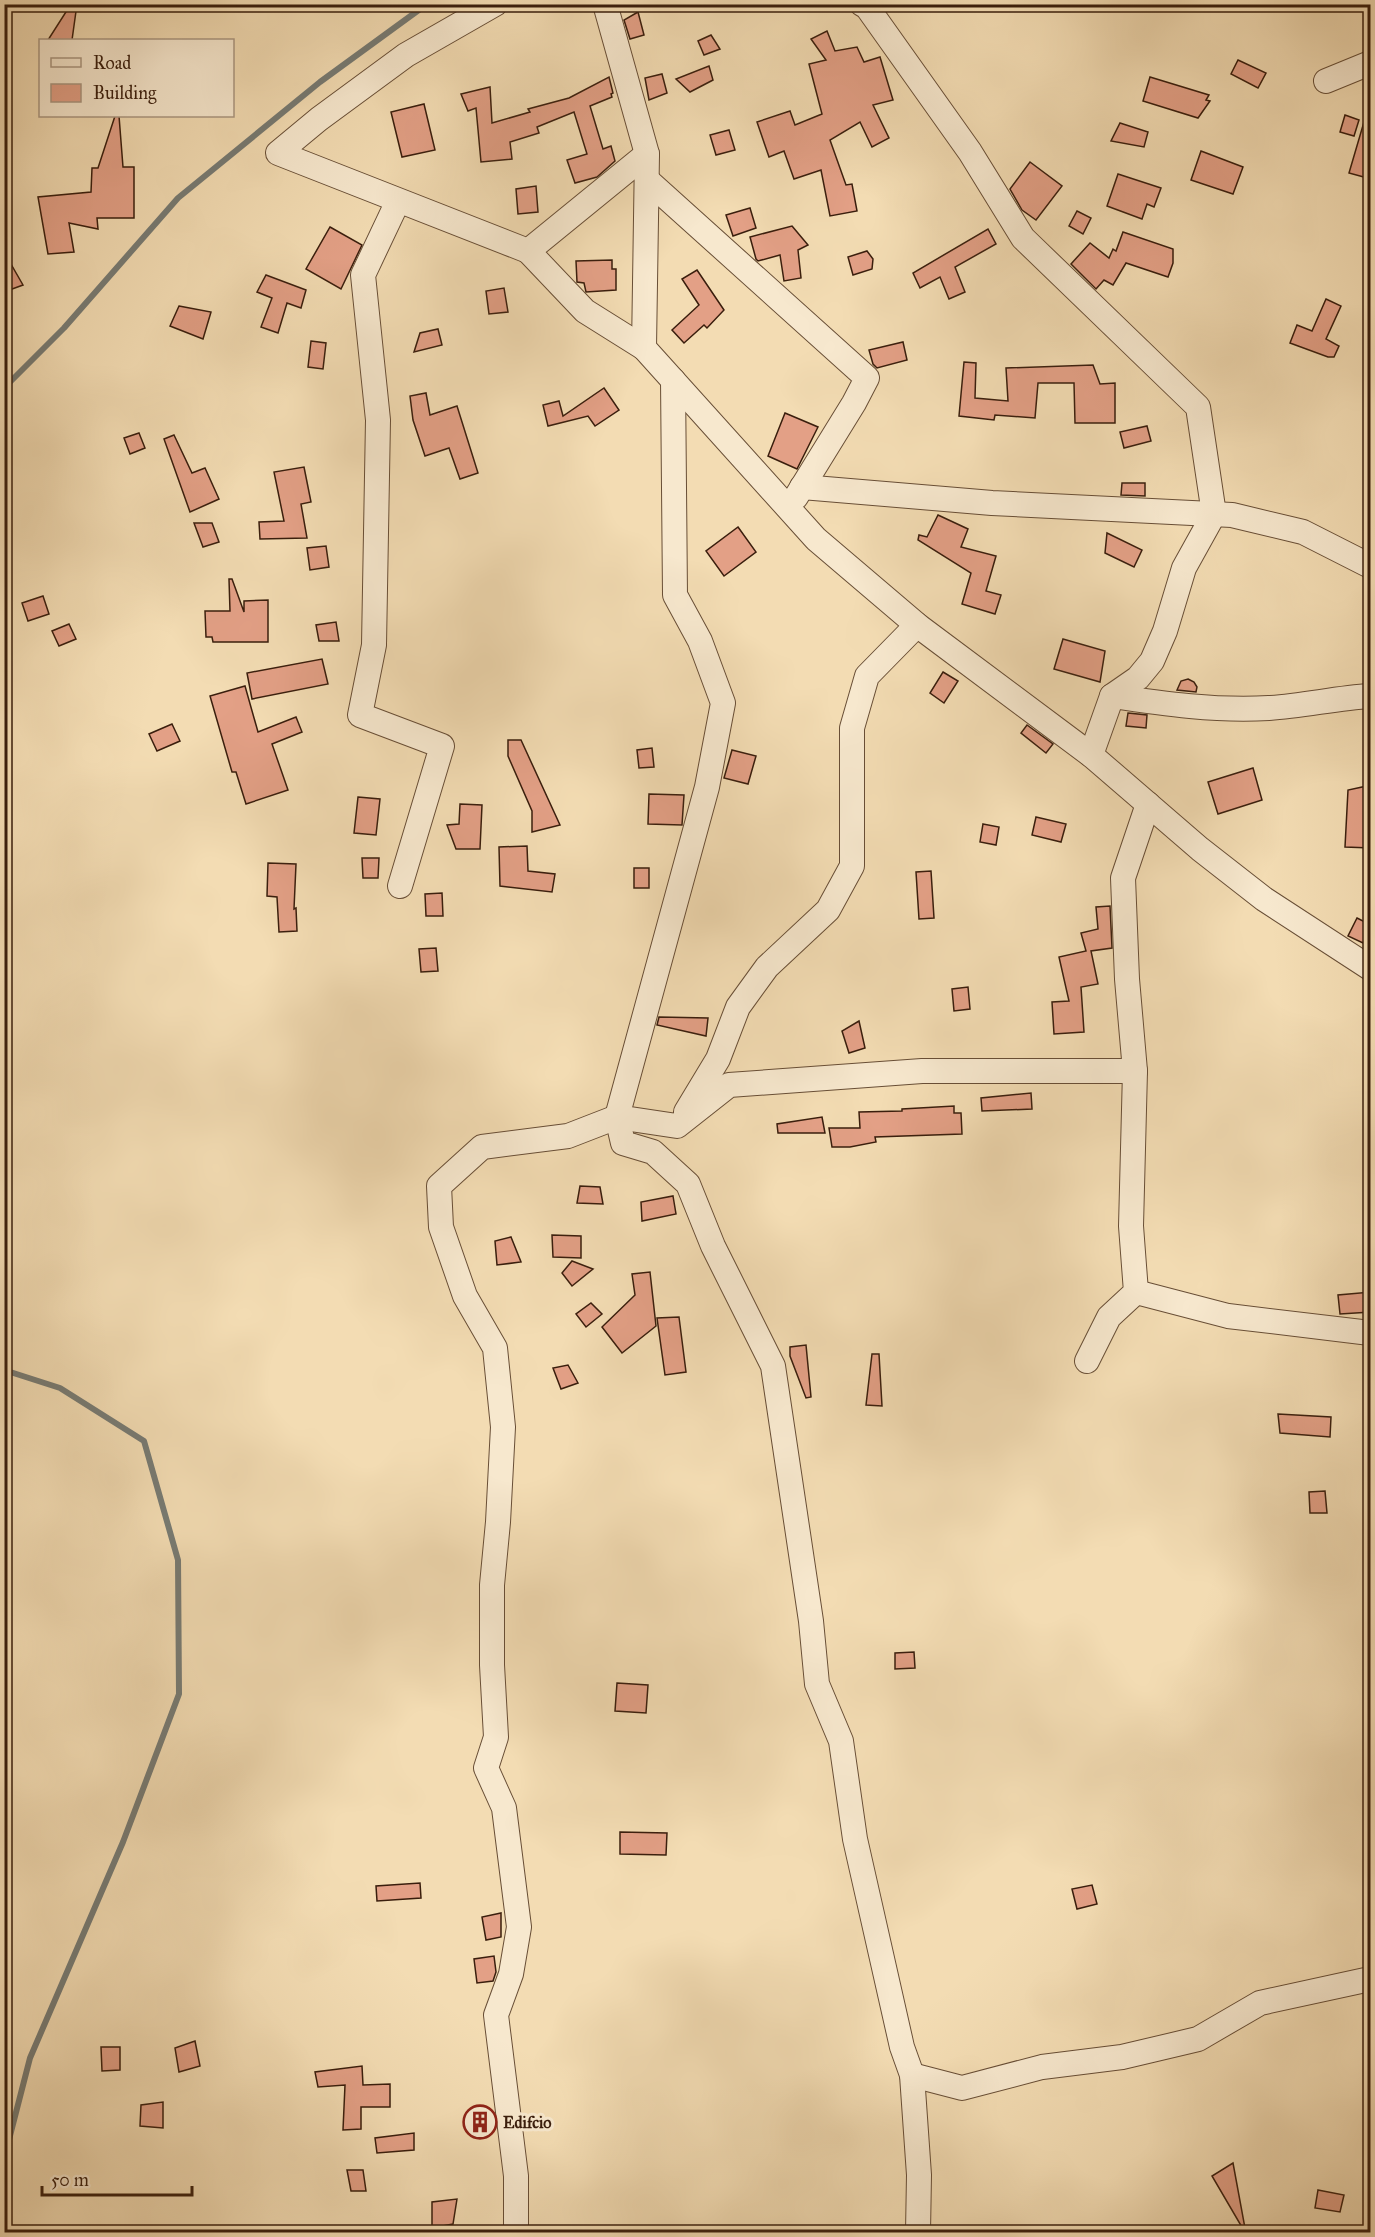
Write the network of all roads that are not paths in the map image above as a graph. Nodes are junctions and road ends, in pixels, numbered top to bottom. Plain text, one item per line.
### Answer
1 (495, 4) edge
2 (605, 4) edge
3 (867, 5) edge
4 (1371, 63) edge
5 (1326, 81) dead end
6 (648, 154) junction
7 (647, 180) junction
8 (398, 201) junction
9 (528, 251) junction
10 (644, 348) junction
11 (673, 380) junction
12 (802, 487) junction
13 (789, 509) junction
14 (1214, 514) junction
15 (1371, 566) edge
16 (918, 625) junction
17 (1112, 696) junction
18 (1371, 696) edge
19 (1091, 755) junction
20 (1148, 804) junction
21 (400, 886) dead end
22 (1371, 968) edge
23 (1135, 1071) junction
24 (617, 1117) junction
25 (677, 1126) junction
26 (1136, 1292) junction
27 (1371, 1333) edge
28 (1087, 1361) dead end
29 (1371, 1979) edge
30 (912, 2075) junction
31 (516, 2232) edge
32 (918, 2232) edge

1 - 8 street
2 - 6 street
3 - 14 street
4 - 5 street
6 - 7 street
6 - 9 street
7 - 10 street
7 - 12 street
8 - 9 street
8 - 21 street
9 - 10 street
10 - 11 street
11 - 13 street
11 - 24 street
12 - 13 street
12 - 14 street
13 - 16 street
14 - 15 street
14 - 17 street
16 - 19 street
16 - 25 street
17 - 18 street
17 - 19 street
19 - 20 street
20 - 22 street
20 - 23 street
23 - 25 street
23 - 26 street
24 - 25 street
24 - 30 street
24 - 31 street
26 - 27 street
26 - 28 street
29 - 30 street
30 - 32 street

